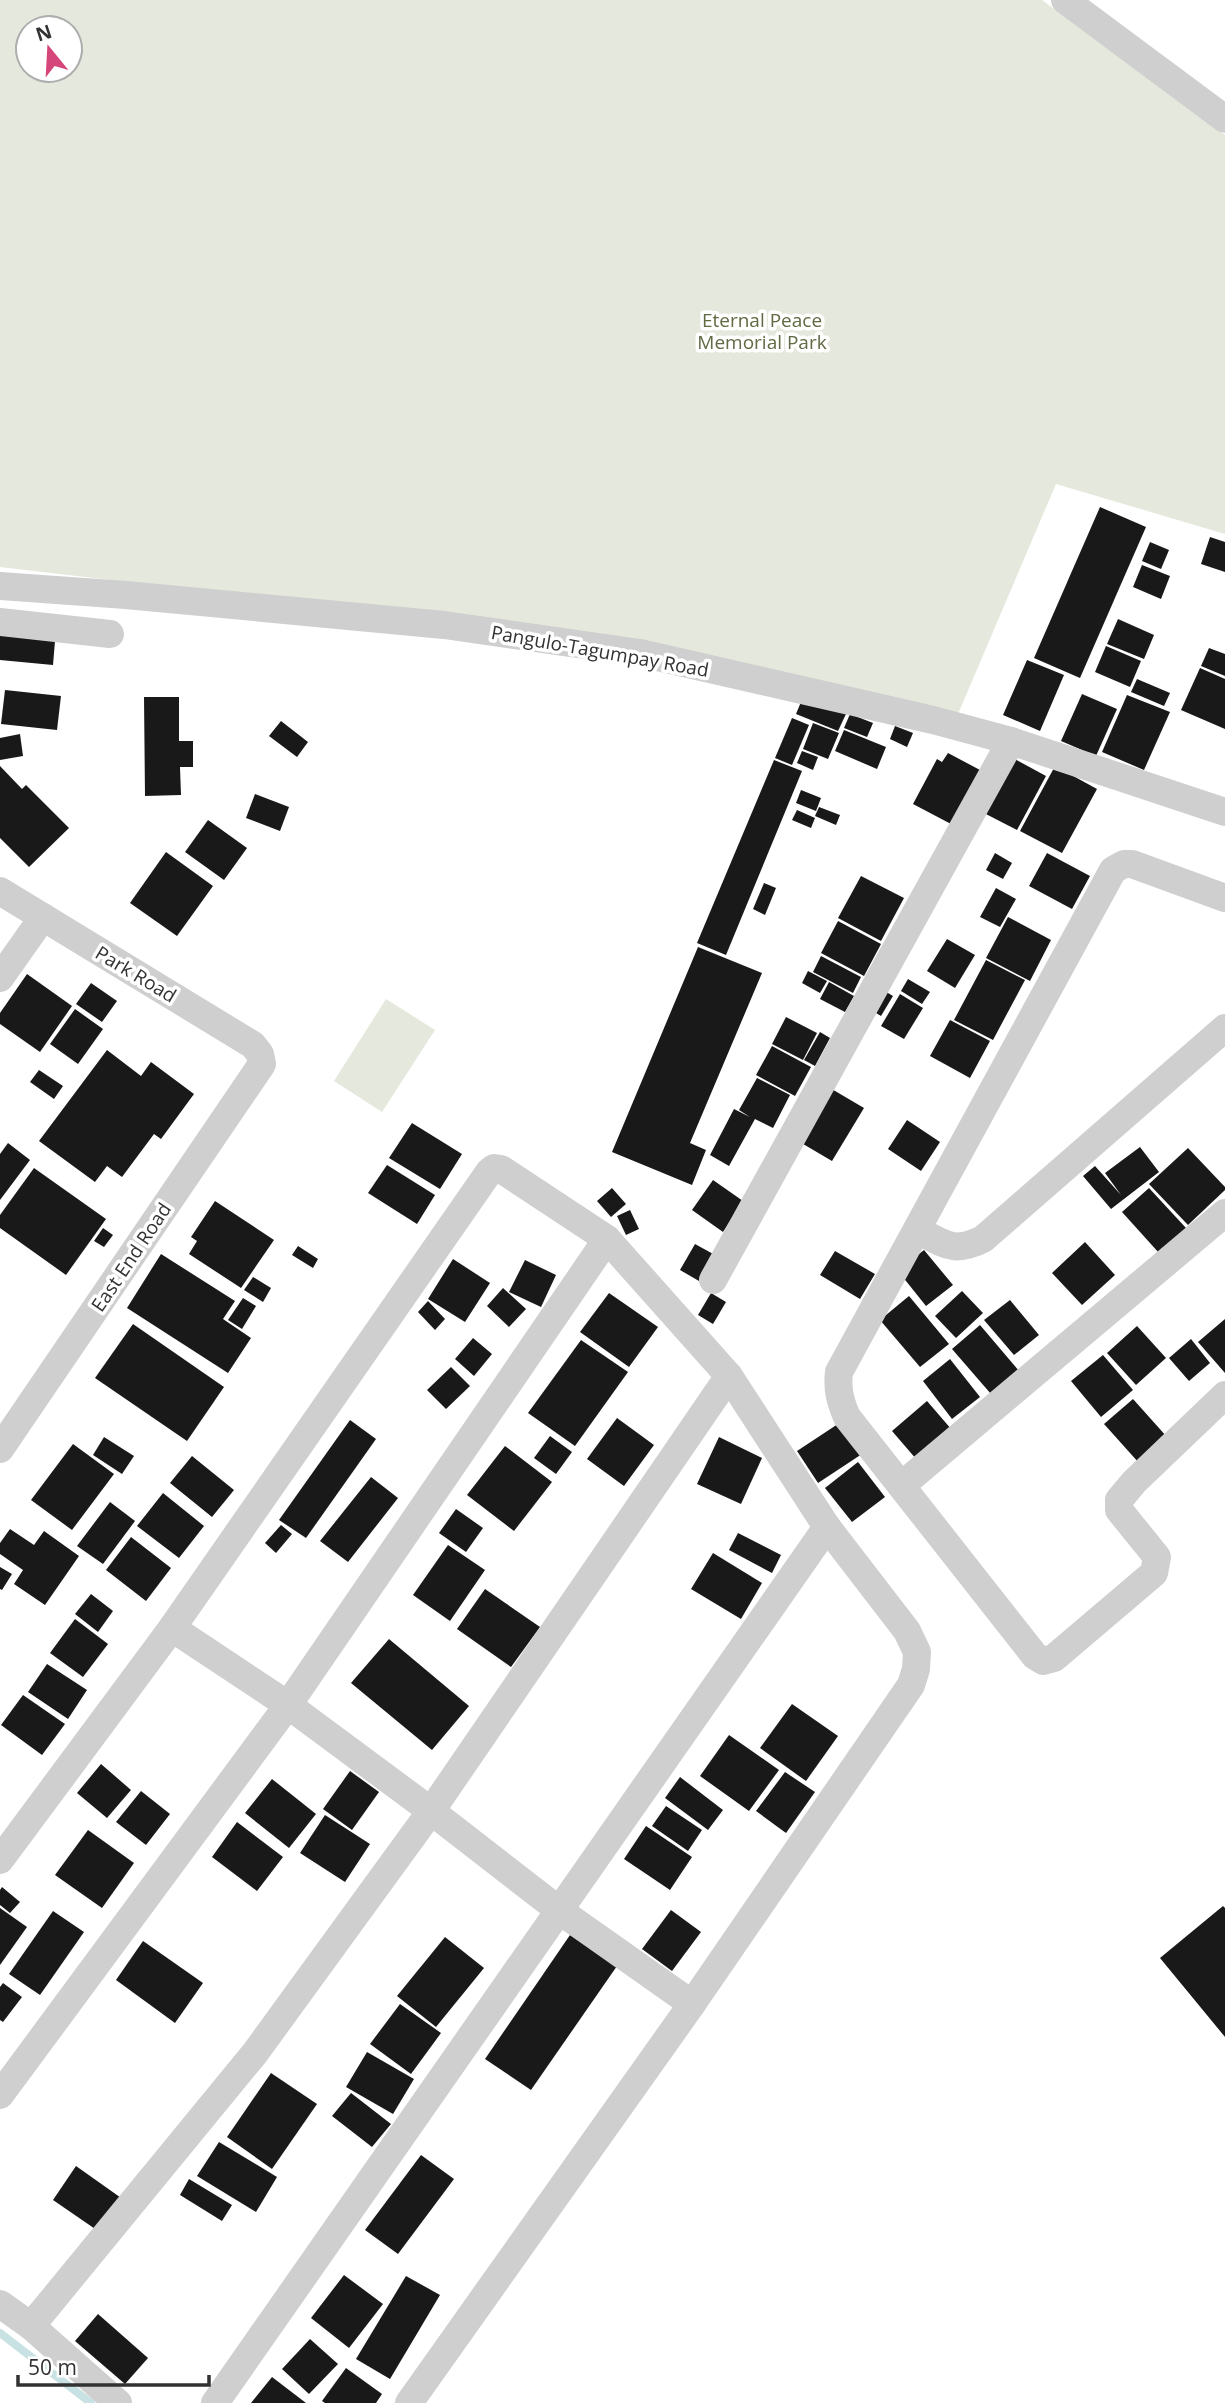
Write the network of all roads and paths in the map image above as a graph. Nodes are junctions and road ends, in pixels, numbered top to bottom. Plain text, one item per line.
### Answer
1 (1065, 0) edge
2 (1225, 119) edge
3 (0, 586) edge
4 (0, 622) edge
5 (110, 634) dead end
6 (1011, 741) junction
7 (1225, 812) edge
8 (0, 891) edge
9 (1225, 898) edge
10 (43, 917) junction
11 (0, 978) edge
12 (1225, 1028) edge
13 (262, 1064) joint
14 (1225, 1213) edge
15 (917, 1230) junction
16 (607, 1239) junction
17 (713, 1280) dead end
18 (729, 1376) junction
19 (1225, 1395) edge
20 (0, 1449) edge
21 (902, 1485) junction
22 (827, 1527) junction
23 (172, 1628) junction
24 (288, 1705) junction
25 (431, 1811) junction
26 (0, 1860) edge
27 (560, 1911) junction
28 (692, 2004) junction
29 (0, 2095) edge
30 (0, 2304) edge
31 (31, 2326) junction
32 (118, 2403) edge
33 (215, 2403) edge
34 (409, 2403) edge

1 - 2 street
3 - 6 street, Pangulo-Tagumpay Road
4 - 5 street
6 - 7 street, Pangulo-Tagumpay Road
6 - 17 street
8 - 10 street, Park Road
9 - 15 street
10 - 11 street
10 - 13 street, Park Road
12 - 15 street
13 - 20 street, East End Road
14 - 21 street
15 - 21 street
16 - 18 street
16 - 23 street
16 - 24 street
18 - 22 street
18 - 25 street
19 - 21 street
22 - 27 street
22 - 28 street
23 - 24 street
23 - 26 street
24 - 25 street
24 - 29 street
25 - 27 street
25 - 31 street
27 - 28 street
27 - 33 street
28 - 34 street
30 - 31 street
31 - 32 street

